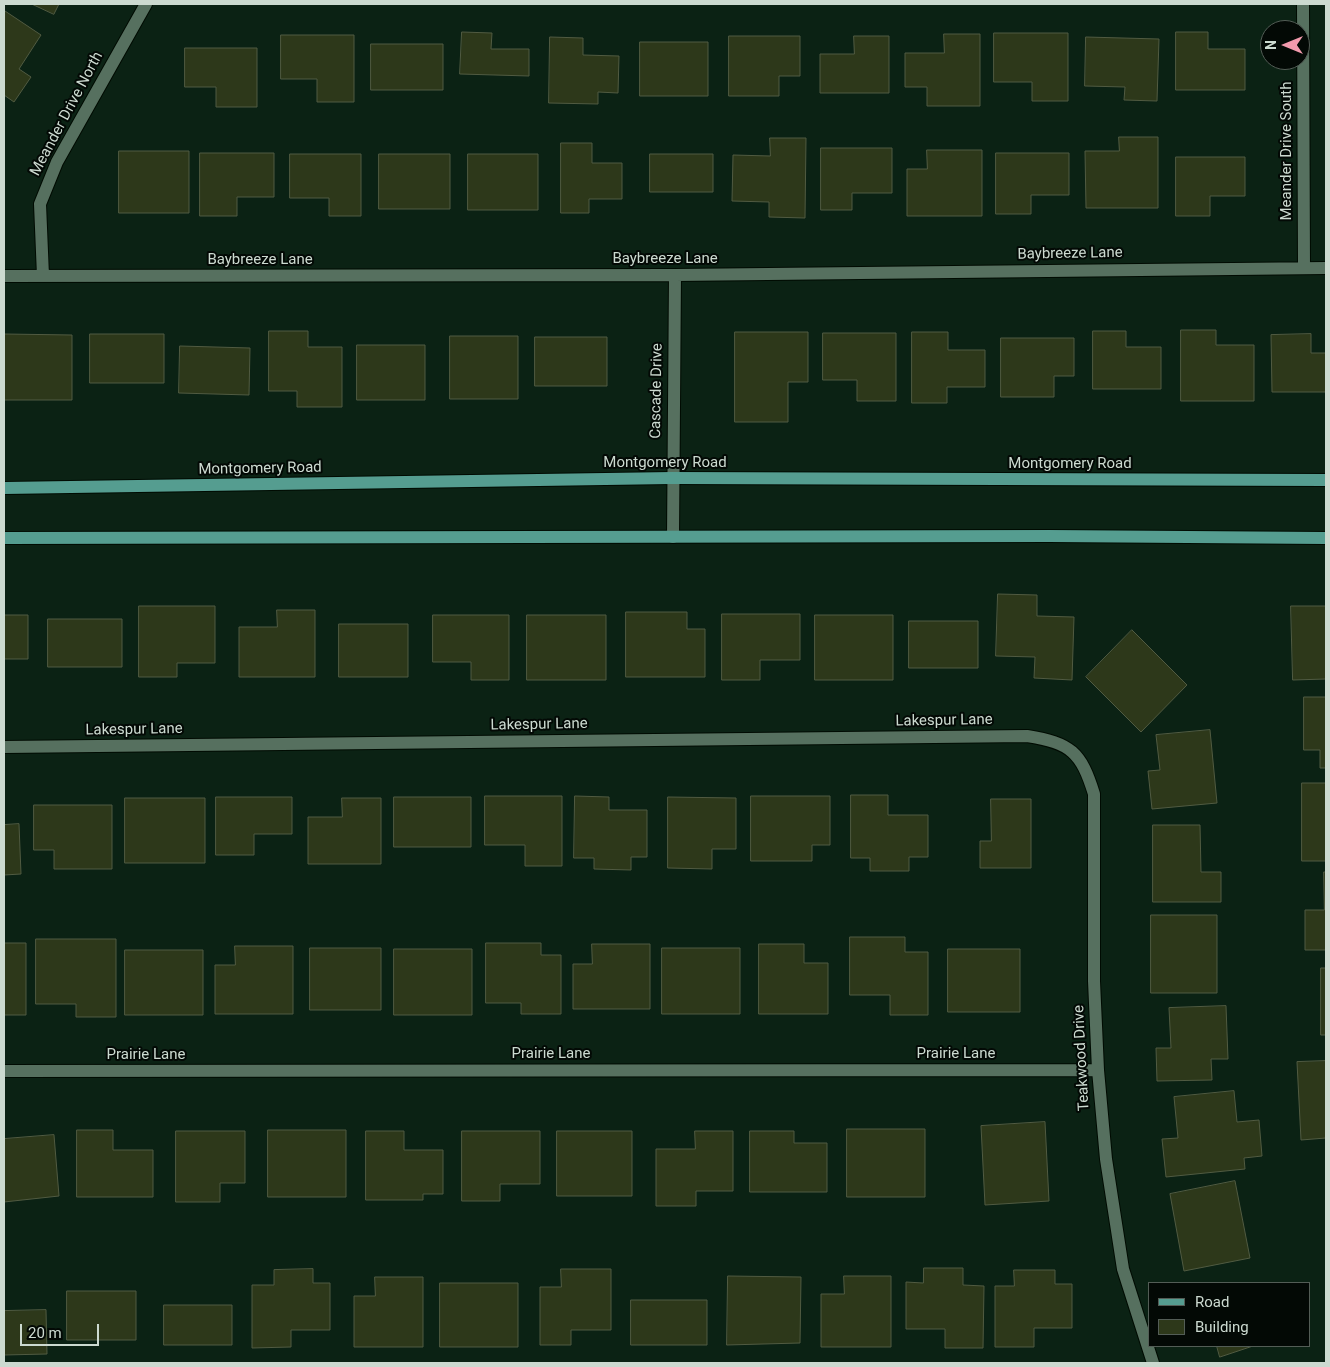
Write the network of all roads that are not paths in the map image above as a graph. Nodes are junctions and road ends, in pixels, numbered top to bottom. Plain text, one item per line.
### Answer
1 (146, 4) edge
2 (1303, 4) edge
3 (1304, 268) junction
4 (1326, 268) edge
5 (675, 275) junction
6 (4, 276) edge
7 (43, 276) junction
8 (672, 478) junction
9 (1326, 480) edge
10 (4, 488) edge
11 (673, 537) junction
12 (4, 538) edge
13 (1326, 538) edge
14 (4, 747) edge
15 (1072, 751) joint
16 (1098, 1070) junction
17 (4, 1071) edge
18 (1153, 1363) edge

1 - 7 street, Meander Drive North
2 - 3 street, Meander Drive South
3 - 4 street, Baybreeze Lane
3 - 5 street, Baybreeze Lane
5 - 7 street, Baybreeze Lane
5 - 8 street, Cascade Drive
6 - 7 street, Baybreeze Lane
8 - 9 main road, Montgomery Road
8 - 10 main road, Montgomery Road
8 - 11 street, Cascade Drive
11 - 12 main road
11 - 13 main road
14 - 15 street, Lakespur Lane
15 - 16 street, Teakwood Drive
16 - 17 street, Prairie Lane
16 - 18 street, Teakwood Drive

